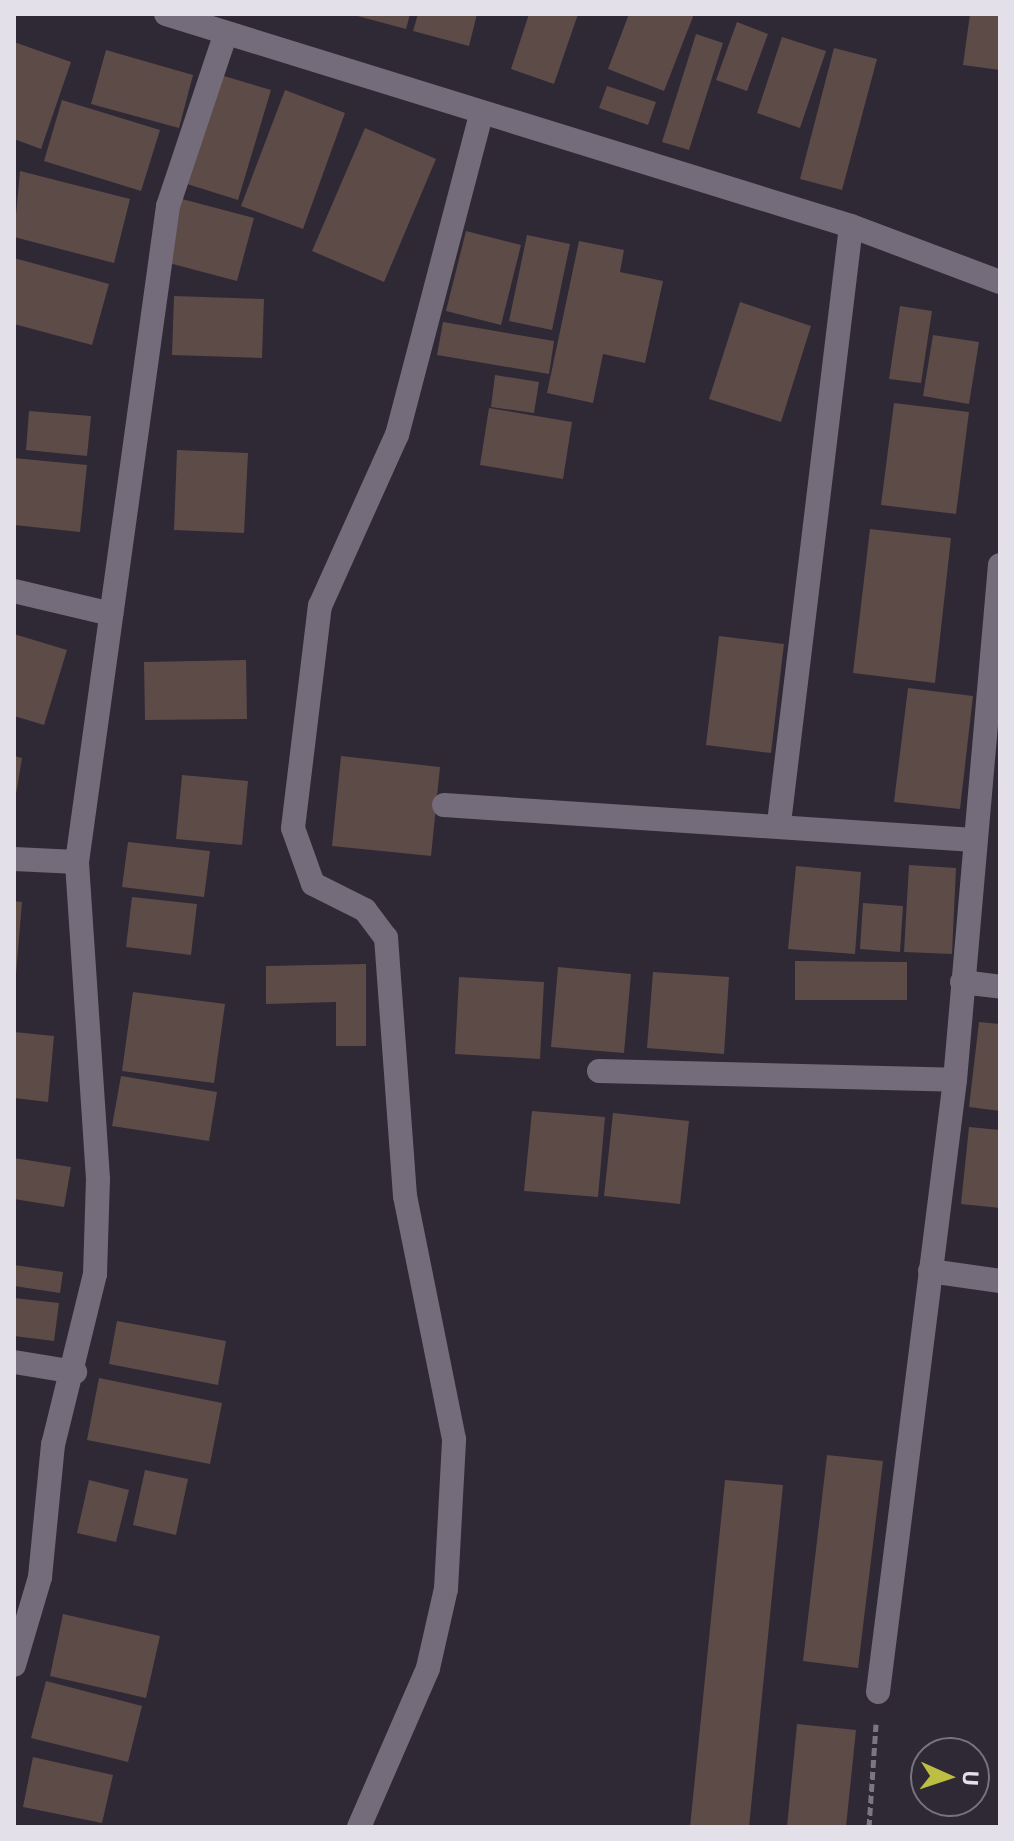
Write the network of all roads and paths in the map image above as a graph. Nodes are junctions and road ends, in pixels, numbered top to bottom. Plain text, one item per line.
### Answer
1 (166, 14) edge
2 (226, 33) junction
3 (481, 115) junction
4 (851, 226) junction
5 (1000, 282) edge
6 (1000, 565) edge
7 (14, 591) edge
8 (111, 614) junction
9 (444, 805) dead end
10 (779, 823) junction
11 (974, 840) junction
12 (14, 859) edge
13 (77, 862) junction
14 (962, 982) junction
15 (1000, 987) edge
16 (599, 1071) dead end
17 (955, 1080) junction
18 (930, 1271) junction
19 (1000, 1281) edge
20 (14, 1362) edge
21 (75, 1372) junction
22 (14, 1665) edge
23 (878, 1692) joint
24 (359, 1827) edge
25 (869, 1827) edge

1 - 2 street
2 - 3 street
2 - 8 street
3 - 4 street
3 - 24 street
4 - 5 street
4 - 10 street
6 - 11 street
7 - 8 street
8 - 13 street
9 - 10 street
10 - 11 street
11 - 14 street
12 - 13 street
13 - 21 street
14 - 15 street
14 - 17 street
16 - 17 street
17 - 18 street
18 - 19 street
18 - 23 street
20 - 21 street
21 - 22 street
23 - 25 path

